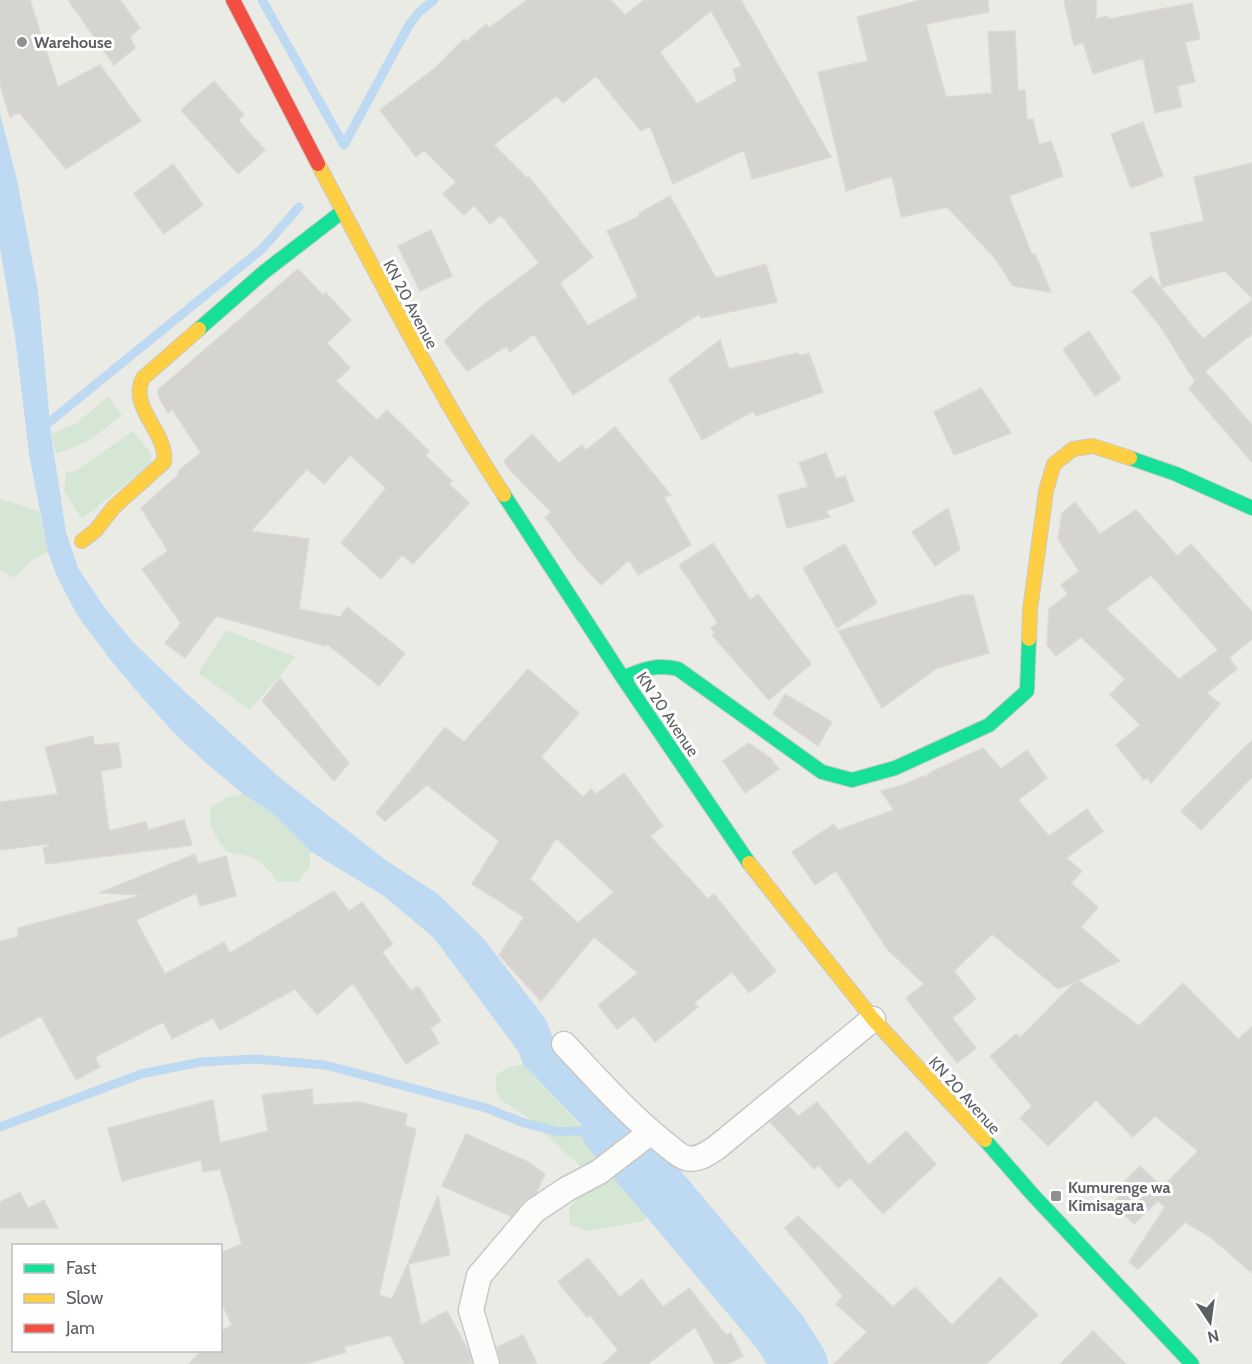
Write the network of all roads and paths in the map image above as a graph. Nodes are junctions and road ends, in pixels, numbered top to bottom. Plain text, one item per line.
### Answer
1 (233, 0) edge
2 (343, 211) junction
3 (1252, 508) edge
4 (82, 541) dead end
5 (623, 678) junction
6 (873, 1019) junction
7 (564, 1044) dead end
8 (646, 1136) junction
9 (487, 1364) edge
10 (1192, 1364) edge

1 - 2 main road, KN 20 Avenue
2 - 4 main road
2 - 5 main road, KN 20 Avenue
3 - 5 main road
5 - 6 main road, KN 20 Avenue
6 - 8 street
6 - 10 main road, KN 20 Avenue
7 - 8 street
8 - 9 street

